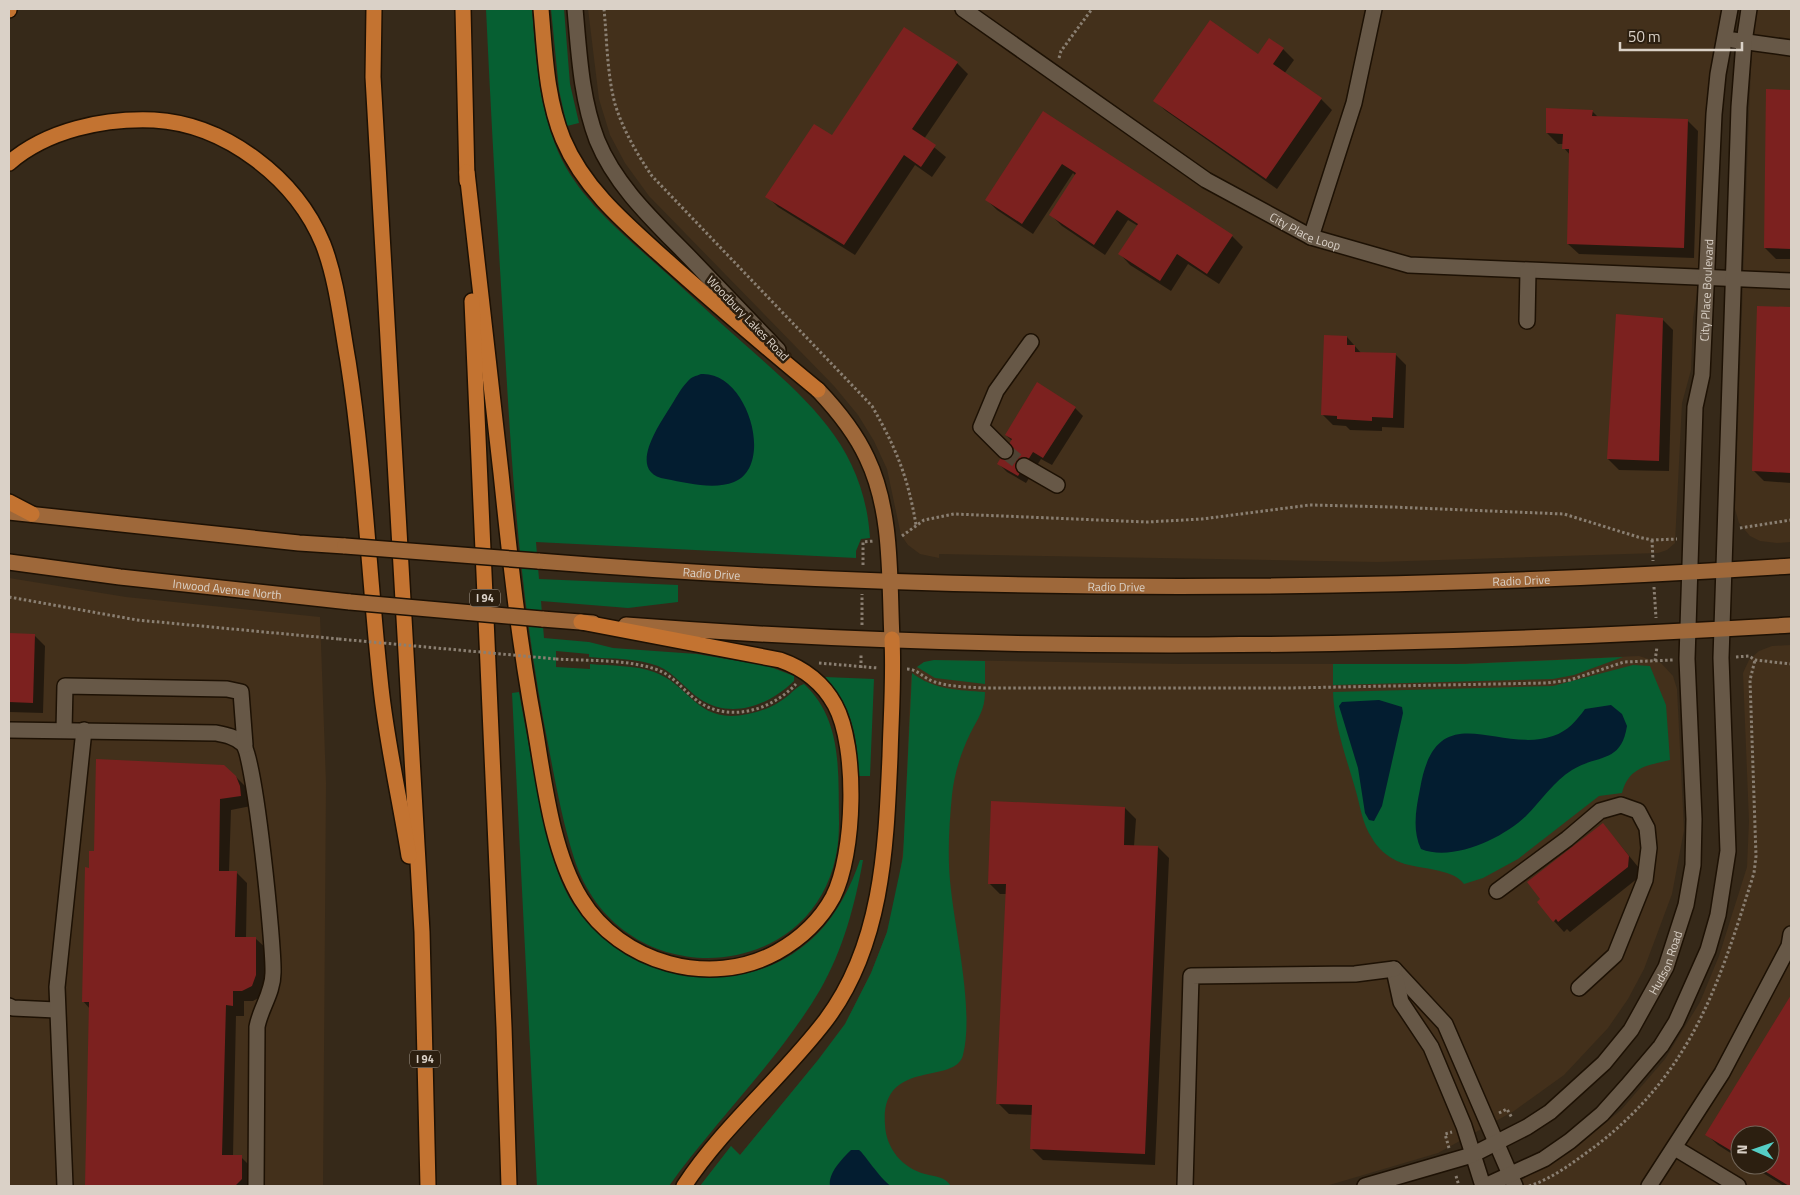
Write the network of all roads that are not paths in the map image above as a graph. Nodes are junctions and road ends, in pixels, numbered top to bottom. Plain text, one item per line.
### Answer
1 (374, 9) edge
2 (463, 9) edge
3 (541, 9) edge
4 (575, 9) edge
5 (964, 9) edge
6 (1374, 9) edge
7 (1730, 9) edge
8 (1749, 9) edge
9 (1724, 38) junction
10 (1744, 42) junction
11 (1791, 48) edge
12 (9, 163) edge
13 (467, 172) junction
14 (1311, 237) junction
15 (1528, 271) junction
16 (1707, 278) junction
17 (1733, 279) junction
18 (1791, 281) edge
19 (1527, 321) dead end
20 (1031, 342) dead end
21 (818, 390) junction
22 (1005, 451) tunnel mouth
23 (1024, 466) tunnel mouth
24 (1057, 485) dead end
25 (9, 502) edge
26 (9, 512) edge
27 (32, 514) junction
28 (9, 562) edge
29 (1791, 566) edge
30 (1723, 570) junction
31 (1690, 572) junction
32 (889, 580) junction
33 (581, 622) junction
34 (1791, 625) edge
35 (1722, 628) junction
36 (1688, 630) junction
37 (892, 639) junction
38 (9, 730) edge
39 (64, 730) junction
40 (84, 730) junction
41 (244, 745) junction
42 (1498, 891) dead end
43 (422, 932) junction
44 (1791, 934) edge
45 (1394, 969) junction
46 (1578, 988) dead end
47 (10, 1008) edge
48 (56, 1010) junction
49 (1497, 1142) junction
50 (1675, 1148) junction
51 (1472, 1155) junction
52 (1513, 1181) edge
53 (65, 1186) edge
54 (256, 1186) edge
55 (428, 1186) edge
56 (509, 1186) edge
57 (684, 1186) edge
58 (1185, 1186) edge
59 (1365, 1186) edge
60 (1484, 1186) edge
61 (1649, 1186) edge
62 (1738, 1186) edge

1 - 43 highway, I 94
2 - 13 highway, I 94
3 - 21 highway
4 - 21 street, Woodbury Lakes Road
5 - 14 street, City Place Loop
6 - 14 street
7 - 9 street, City Place Boulevard
8 - 10 street, City Place Boulevard
9 - 10 street
9 - 16 street, City Place Boulevard
10 - 11 street
10 - 17 street, City Place Boulevard
12 - 43 highway
13 - 33 highway
13 - 56 highway, I 94
14 - 15 street, City Place Loop
15 - 16 street, City Place Loop
15 - 19 street
16 - 17 street, City Place Loop
16 - 31 street, City Place Boulevard
17 - 18 street, City Place Loop
17 - 30 street, City Place Boulevard
20 - 22 street
21 - 32 main road, Woodbury Lakes Road
23 - 24 street
25 - 27 highway
26 - 27 main road
27 - 32 main road, Radio Drive, bridge
28 - 33 main road, Inwood Avenue North, bridge
29 - 30 main road, Radio Drive
30 - 31 main road, Radio Drive
30 - 35 street
31 - 32 main road, Radio Drive
31 - 36 street, Hudson Road
32 - 37 main road, Woodbury Lakes Road
33 - 37 main road
34 - 35 main road
35 - 36 main road
35 - 52 street
36 - 37 main road
36 - 49 street, Hudson Road
37 - 57 highway
38 - 39 street
39 - 40 street
39 - 41 street
40 - 41 street
40 - 48 street
41 - 54 street
42 - 46 street
43 - 55 highway, I 94
44 - 50 street
45 - 49 street
45 - 51 street
45 - 58 street
47 - 48 street
48 - 53 street
49 - 51 street, Hudson Road
49 - 52 street
50 - 61 street
50 - 62 street
51 - 59 street, Hudson Road
51 - 60 street
52 - 60 street

